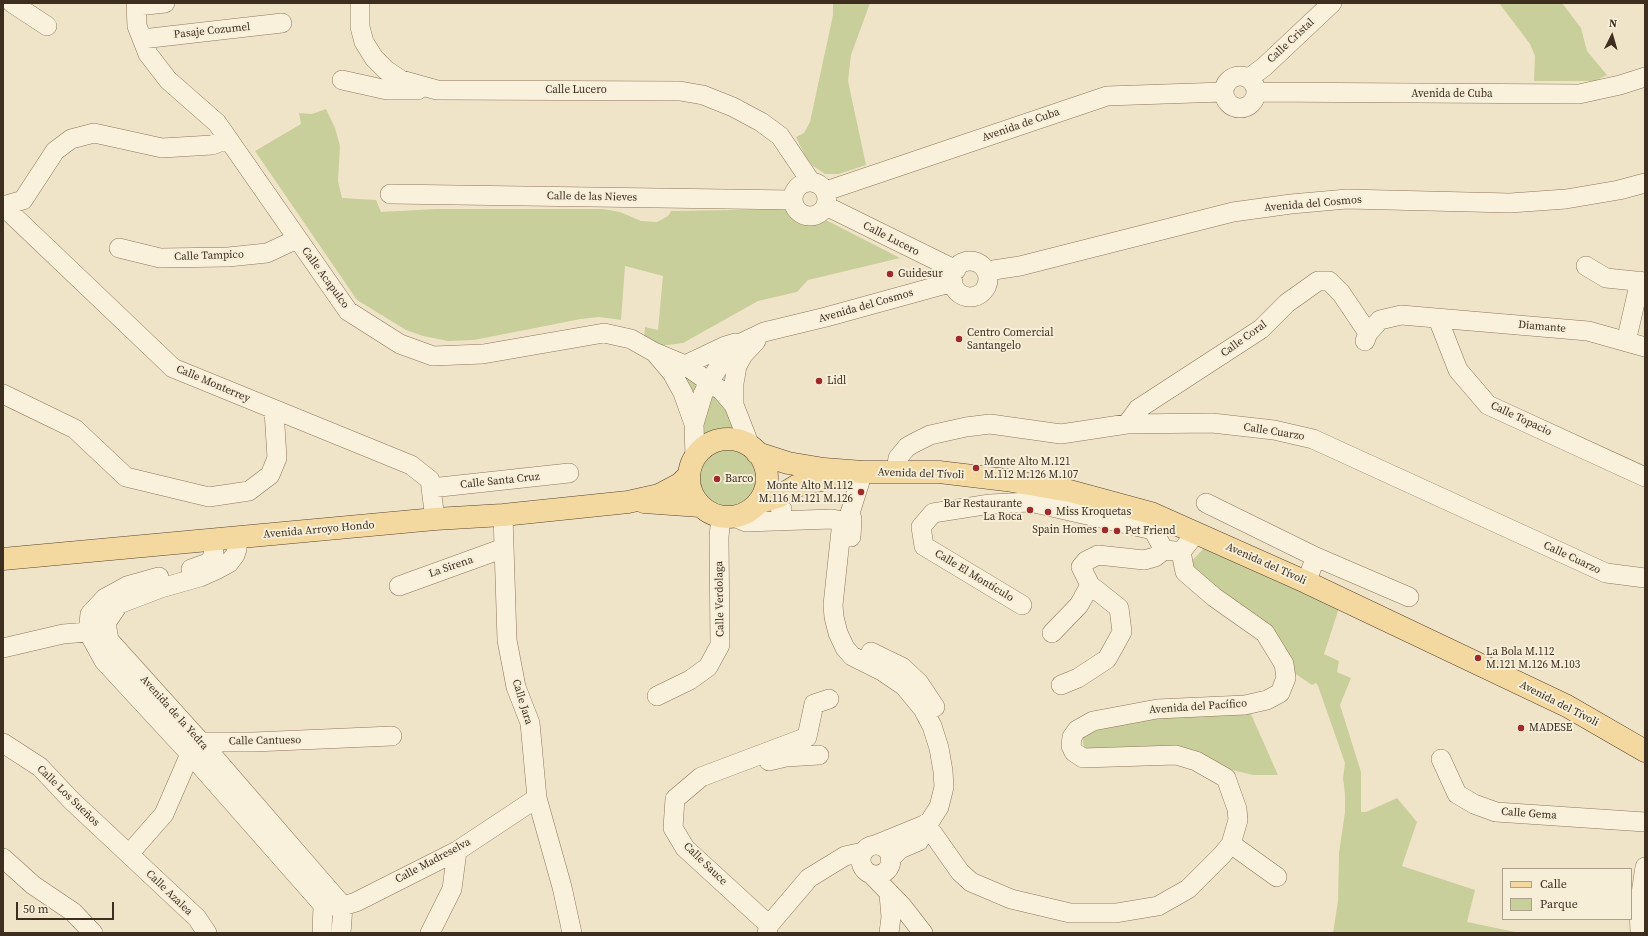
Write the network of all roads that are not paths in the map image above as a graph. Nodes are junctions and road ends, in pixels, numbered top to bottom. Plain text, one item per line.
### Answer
1 (12, 3) edge
2 (165, 3) edge
3 (360, 3) edge
4 (1332, 3) edge
5 (136, 5) edge
6 (282, 23) dead end
7 (47, 26) dead end
8 (142, 39) junction
9 (1645, 78) edge
10 (342, 80) dead end
11 (1253, 85) junction
12 (437, 90) junction
13 (1223, 92) junction
14 (228, 139) junction
15 (1645, 183) edge
16 (821, 193) junction
17 (390, 194) dead end
18 (793, 200) junction
19 (3, 206) edge
20 (297, 239) junction
21 (118, 248) dead end
22 (1586, 266) dead end
23 (986, 272) junction
24 (954, 276) junction
25 (1643, 282) edge
26 (1438, 319) junction
27 (778, 330) junction
28 (1367, 337) joint
29 (1626, 342) junction
30 (741, 343) junction
31 (1645, 347) edge
32 (654, 352) junction
33 (685, 365) junction
34 (709, 382) junction
35 (3, 394) edge
36 (734, 405) junction
37 (274, 410) junction
38 (694, 424) junction
39 (1126, 424) junction
40 (753, 449) junction
41 (692, 466) junction
42 (896, 471) junction
43 (863, 472) junction
44 (569, 473) dead end
45 (1645, 477) edge
46 (431, 488) junction
47 (766, 496) junction
48 (635, 501) junction
49 (1206, 503) dead end
50 (700, 506) junction
51 (850, 513) junction
52 (503, 515) junction
53 (728, 517) junction
54 (435, 519) junction
55 (1196, 533) junction
56 (235, 538) junction
57 (212, 540) junction
58 (504, 548) junction
59 (1172, 551) junction
60 (1316, 557) junction
61 (3, 559) edge
62 (1645, 578) edge
63 (1306, 582) junction
64 (1090, 585) junction
65 (399, 586) dead end
66 (1409, 597) dead end
67 (1022, 605) dead end
68 (95, 623) junction
69 (1052, 633) dead end
70 (3, 648) edge
71 (1061, 686) dead end
72 (657, 696) dead end
73 (829, 698) dead end
74 (392, 736) dead end
75 (3, 743) edge
76 (196, 748) junction
77 (1644, 750) edge
78 (819, 754) dead end
79 (1441, 759) dead end
80 (701, 777) junction
81 (536, 798) junction
82 (1645, 822) edge
83 (929, 829) junction
84 (1231, 844) junction
85 (869, 848) junction
86 (457, 850) junction
87 (129, 854) junction
88 (3, 858) edge
89 (890, 863) junction
90 (1645, 867) edge
91 (822, 871) junction
92 (868, 873) junction
93 (1277, 876) dead end
94 (323, 905) junction
95 (343, 906) junction
96 (907, 913) edge
97 (768, 929) edge
98 (889, 932) edge
99 (93, 933) edge
100 (207, 933) edge
101 (322, 933) edge
102 (341, 933) edge
103 (430, 933) edge
104 (572, 933) edge
105 (1640, 933) edge

1 - 7 street
2 - 5 street
3 - 12 street, Calle Lucero
4 - 11 street, Calle Cristal
5 - 8 street, Calle Acapulco
6 - 8 street, Pasaje Cozumel
8 - 14 street, Calle Acapulco
9 - 11 street, Avenida de Cuba
10 - 12 street
11 - 13 street
11 - 13 street
12 - 16 street, Calle Lucero
13 - 16 street, Avenida de Cuba
14 - 19 street
14 - 20 street, Calle Acapulco
15 - 23 street, Avenida del Cosmos
16 - 18 street
16 - 18 street
16 - 24 street, Calle Lucero
17 - 18 street, Calle de las Nieves
19 - 37 street, Calle Monterrey
20 - 21 street, Calle Tampico
20 - 32 street, Calle Acapulco
22 - 25 street
23 - 24 street
23 - 24 street
24 - 27 street, Avenida del Cosmos
25 - 29 street
26 - 28 street, Diamante
26 - 29 street, Diamante
26 - 45 street, Calle Topacio
27 - 30 street
27 - 36 street
28 - 39 street, Calle Coral
29 - 31 street, Diamante
30 - 33 street
30 - 34 street
32 - 33 street
32 - 38 street
33 - 34 street
34 - 36 street
34 - 38 street
35 - 37 street
36 - 40 street
37 - 46 street, Calle Monterrey
38 - 41 street
39 - 42 street, Calle Cuarzo
39 - 62 street, Calle Cuarzo
40 - 41 main road
40 - 43 main road, Avenida del Tívoli
40 - 47 main road
41 - 48 main road, Avenida Arroyo Hondo
41 - 50 main road
42 - 43 main road, Avenida del Tívoli
42 - 55 main road, Avenida del Tívoli
43 - 47 main road, Avenida del Tívoli
43 - 51 street
44 - 46 street, Calle Santa Cruz
46 - 54 street, Calle Monterrey
47 - 51 street
47 - 53 main road
48 - 50 main road, Avenida Arroyo Hondo
48 - 52 main road, Avenida Arroyo Hondo
49 - 60 street
50 - 53 main road
51 - 83 street
52 - 54 main road, Avenida Arroyo Hondo
52 - 58 street, Calle Jara
53 - 72 street, Calle Verdolaga
53 - 83 street
54 - 56 main road, Avenida Arroyo Hondo
55 - 59 street
55 - 63 main road, Avenida del Tívoli
56 - 57 main road, Avenida Arroyo Hondo
56 - 68 street
57 - 61 main road, Avenida Arroyo Hondo
57 - 68 street
58 - 65 street, La Sirena
58 - 81 street, Calle Jara
59 - 64 street
59 - 67 street, Calle El Montículo
59 - 84 street, Avenida del Pacífico
60 - 63 street
60 - 66 street
63 - 77 main road, Avenida del Tívoli
64 - 69 street
64 - 71 street
68 - 70 street
68 - 76 street, Avenida de la Yedra
73 - 80 street, Calle Sauce
74 - 76 street, Calle Cantueso
75 - 87 street, Calle Los Sueños
76 - 87 street
76 - 94 street, Avenida de la Yedra
76 - 95 street, Avenida de la Yedra
78 - 80 street, Calle Sauce
79 - 82 street, Calle Gema
80 - 97 street, Calle Sauce
81 - 86 street, Calle Madreselva
81 - 104 street, Calle Jara
83 - 84 street, Avenida del Pacífico
83 - 85 street
83 - 89 street
84 - 93 street
85 - 89 street
85 - 91 street
85 - 92 street
86 - 95 street, Calle Madreselva
86 - 103 street
87 - 100 street, Calle Azalea
88 - 99 street
89 - 92 street
89 - 96 street
90 - 105 street
91 - 92 street
91 - 97 street
92 - 96 street
94 - 95 street, Calle Madreselva
94 - 101 street
95 - 102 street
96 - 98 street
96 - 98 street

